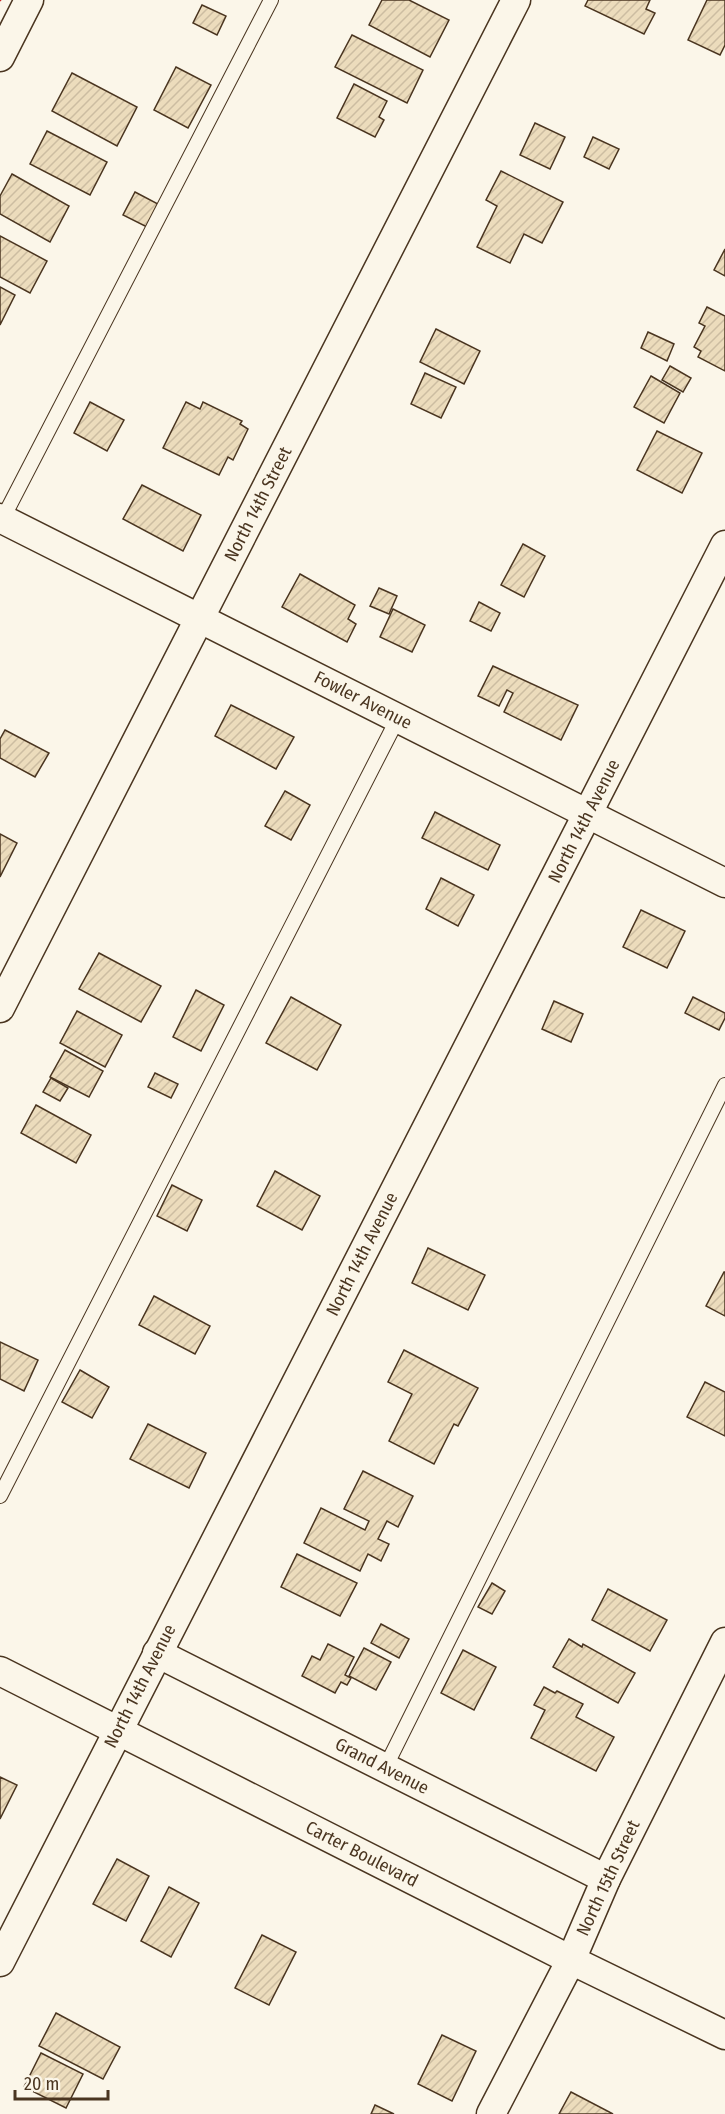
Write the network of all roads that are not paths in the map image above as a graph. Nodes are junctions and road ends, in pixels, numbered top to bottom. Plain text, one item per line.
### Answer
1 (29, 0) edge
2 (272, 0) edge
3 (516, 0) edge
4 (0, 57) edge
5 (1, 520) edge
6 (725, 545) edge
7 (200, 618) junction
8 (398, 718) junction
9 (588, 813) junction
10 (725, 883) edge
11 (0, 1008) edge
12 (725, 1085) edge
13 (0, 1496) edge
14 (725, 1642) edge
15 (157, 1653) junction
16 (0, 1671) edge
17 (118, 1731) junction
18 (385, 1767) junction
19 (606, 1879) junction
20 (571, 1960) junction
21 (0, 1962) edge
22 (725, 2035) edge
23 (491, 2114) edge

1 - 4 street
2 - 5 lane
3 - 7 street, North 14th Street
5 - 7 street, Fowler Avenue
6 - 9 street, North 14th Avenue
7 - 8 street, Fowler Avenue
7 - 11 street, North 14th Street
8 - 9 street, Fowler Avenue
8 - 13 lane
9 - 10 street, Fowler Avenue
9 - 15 street, North 14th Avenue
12 - 18 lane
14 - 19 street, North 15th Street
15 - 17 street, North 14th Avenue
15 - 18 street, Grand Avenue
16 - 17 street, Carter Boulevard
17 - 20 street, Carter Boulevard
17 - 21 street, North 14th Avenue
18 - 19 street, Grand Avenue
19 - 20 street, North 15th Street
20 - 22 street, Carter Boulevard
20 - 23 street, North 15th Street

